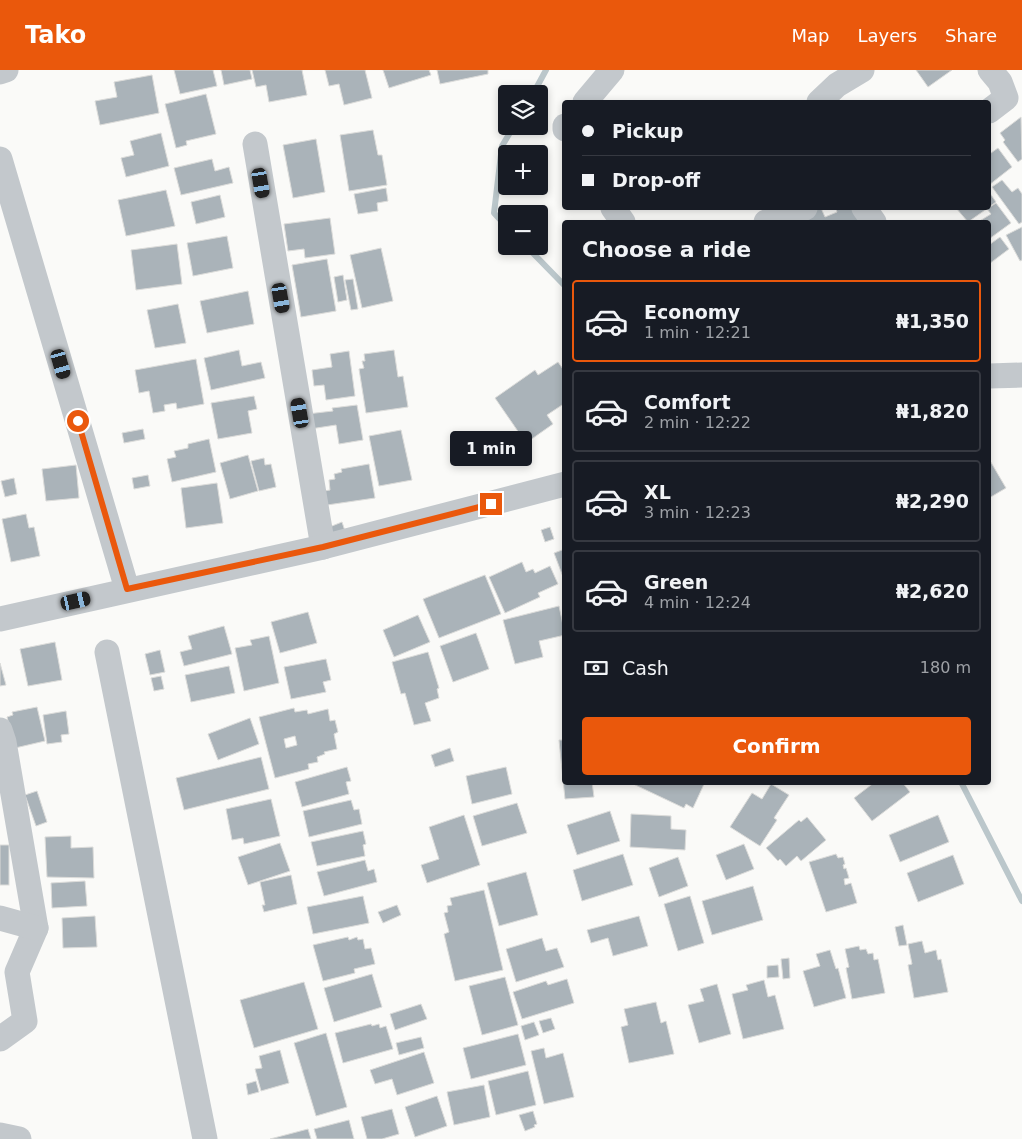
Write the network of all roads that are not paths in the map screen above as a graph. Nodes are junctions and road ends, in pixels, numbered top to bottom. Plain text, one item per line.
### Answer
1 (6, 70) edge
2 (612, 70) edge
3 (862, 70) edge
4 (990, 70) edge
5 (0, 72) edge
6 (587, 100) edge
7 (821, 100) edge
8 (991, 109) edge
9 (255, 144) dead end
10 (0, 158) edge
11 (799, 210) edge
12 (771, 220) edge
13 (991, 376) edge
14 (1022, 376) edge
15 (562, 485) edge
16 (323, 547) junction
17 (127, 589) junction
18 (0, 619) edge
19 (107, 652) dead end
20 (0, 730) edge
21 (0, 918) edge
22 (36, 928) junction
23 (0, 1039) edge
24 (0, 1135) edge
25 (19, 1139) edge
26 (204, 1139) edge

1 - 5 street
2 - 6 street
3 - 7 street
4 - 8 street
9 - 16 street
10 - 17 street
11 - 12 street
13 - 14 street
15 - 16 street
16 - 17 street
17 - 18 street
19 - 26 street
20 - 22 street
21 - 22 street
22 - 23 street
24 - 25 street

